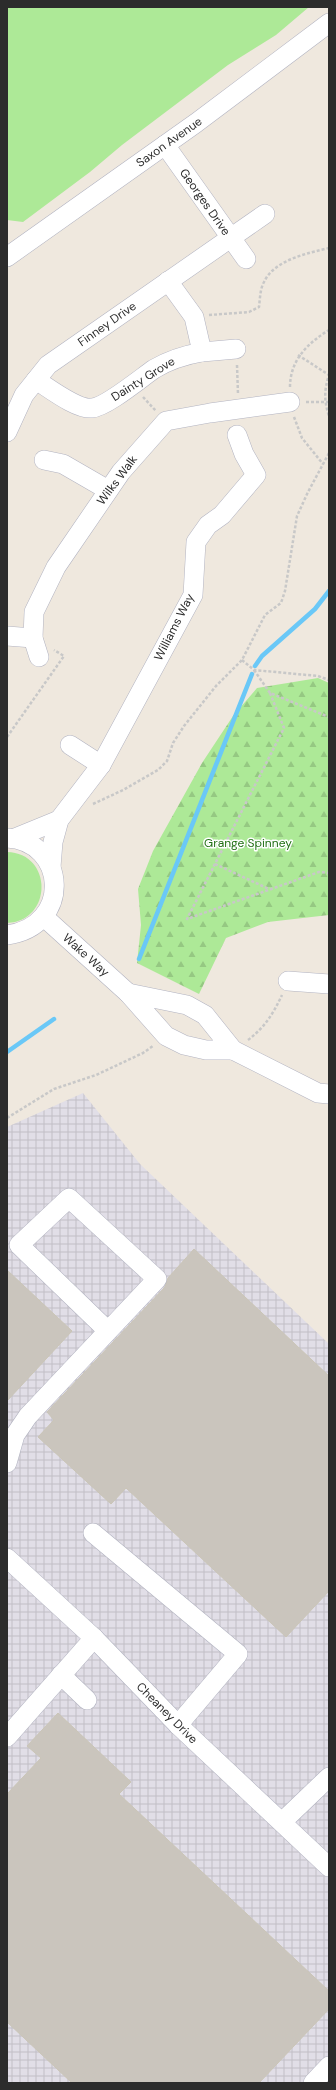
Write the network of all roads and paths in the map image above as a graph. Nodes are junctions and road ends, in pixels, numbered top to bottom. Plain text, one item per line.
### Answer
1 (329, 23) edge
2 (164, 145) junction
3 (265, 214) dead end
4 (230, 238) junction
5 (329, 248) edge
6 (7, 256) edge
7 (246, 259) dead end
8 (168, 281) junction
9 (194, 317) junction
10 (236, 349) joint
11 (202, 352) junction
12 (298, 355) dead end
13 (36, 380) junction
14 (132, 385) junction
15 (290, 402) joint
16 (324, 402) junction
17 (329, 402) edge
18 (239, 409) junction
19 (329, 416) edge
20 (166, 422) junction
21 (7, 432) edge
22 (237, 435) dead end
23 (329, 453) edge
24 (44, 460) dead end
25 (108, 490) junction
26 (7, 636) edge
27 (33, 638) junction
28 (39, 657) dead end
29 (242, 660) junction
30 (254, 670) junction
31 (329, 680) edge
32 (270, 693) junction
33 (329, 717) edge
34 (7, 737) edge
35 (70, 745) dead end
36 (101, 765) junction
37 (92, 804) dead end
38 (59, 820) junction
39 (11, 838) edge
40 (215, 864) junction
41 (51, 867) junction
42 (329, 873) edge
43 (269, 890) junction
44 (44, 917) junction
45 (7, 935) edge
46 (288, 982) joint
47 (329, 984) edge
48 (128, 992) junction
49 (166, 1036) junction
50 (233, 1050) junction
51 (329, 1094) edge
52 (7, 1118) edge
53 (108, 1331) junction
54 (7, 1463) edge
55 (93, 1533) dead end
56 (7, 1558) edge
57 (94, 1638) junction
58 (61, 1675) junction
59 (86, 1700) dead end
60 (178, 1725) junction
61 (7, 1737) edge
62 (329, 1777) edge
63 (282, 1822) junction
64 (329, 1867) edge
65 (329, 2066) edge
66 (313, 2083) edge

1 - 2 street, Saxon Avenue
2 - 4 street, Georges Drive
2 - 6 street, Saxon Avenue
3 - 4 street, Finney Drive
4 - 7 street, Georges Drive
4 - 8 street, Finney Drive
5 - 9 path
8 - 9 street
8 - 13 street, Finney Drive
9 - 11 street
10 - 11 street, Dainty Grove
10 - 18 path
11 - 14 street, Dainty Grove
12 - 16 path
13 - 14 street, Dainty Grove
13 - 21 street, Finney Drive
14 - 20 path
15 - 16 path
15 - 18 street
16 - 17 path
16 - 19 path
18 - 20 street
20 - 25 street, Wilks Walk
22 - 36 street, Williams Way
23 - 29 path
24 - 25 street
25 - 27 street, Wilks Walk
26 - 27 street
27 - 28 street, Wilks Walk
27 - 34 path
29 - 30 path
29 - 37 path
30 - 31 path
30 - 32 path
32 - 33 path
32 - 40 path
35 - 36 street
36 - 38 street, Williams Way
38 - 39 street
38 - 41 street, Williams Way
39 - 41 street
40 - 43 path
40 - 43 path
41 - 44 street, Williams Way
42 - 43 path
44 - 45 street
44 - 48 street, Wake Way
46 - 47 street
46 - 50 path
48 - 49 street, Wake Way
48 - 50 street, Wake Way
49 - 50 street, Wake Way
49 - 52 path
50 - 51 street, Wake Way
53 - 53 street
53 - 54 street
55 - 60 street
56 - 57 street, Cheaney Drive
57 - 58 street
57 - 60 street, Cheaney Drive
58 - 59 street
58 - 61 street
60 - 63 street, Cheaney Drive
62 - 63 street
63 - 64 street, Cheaney Drive
65 - 66 street

